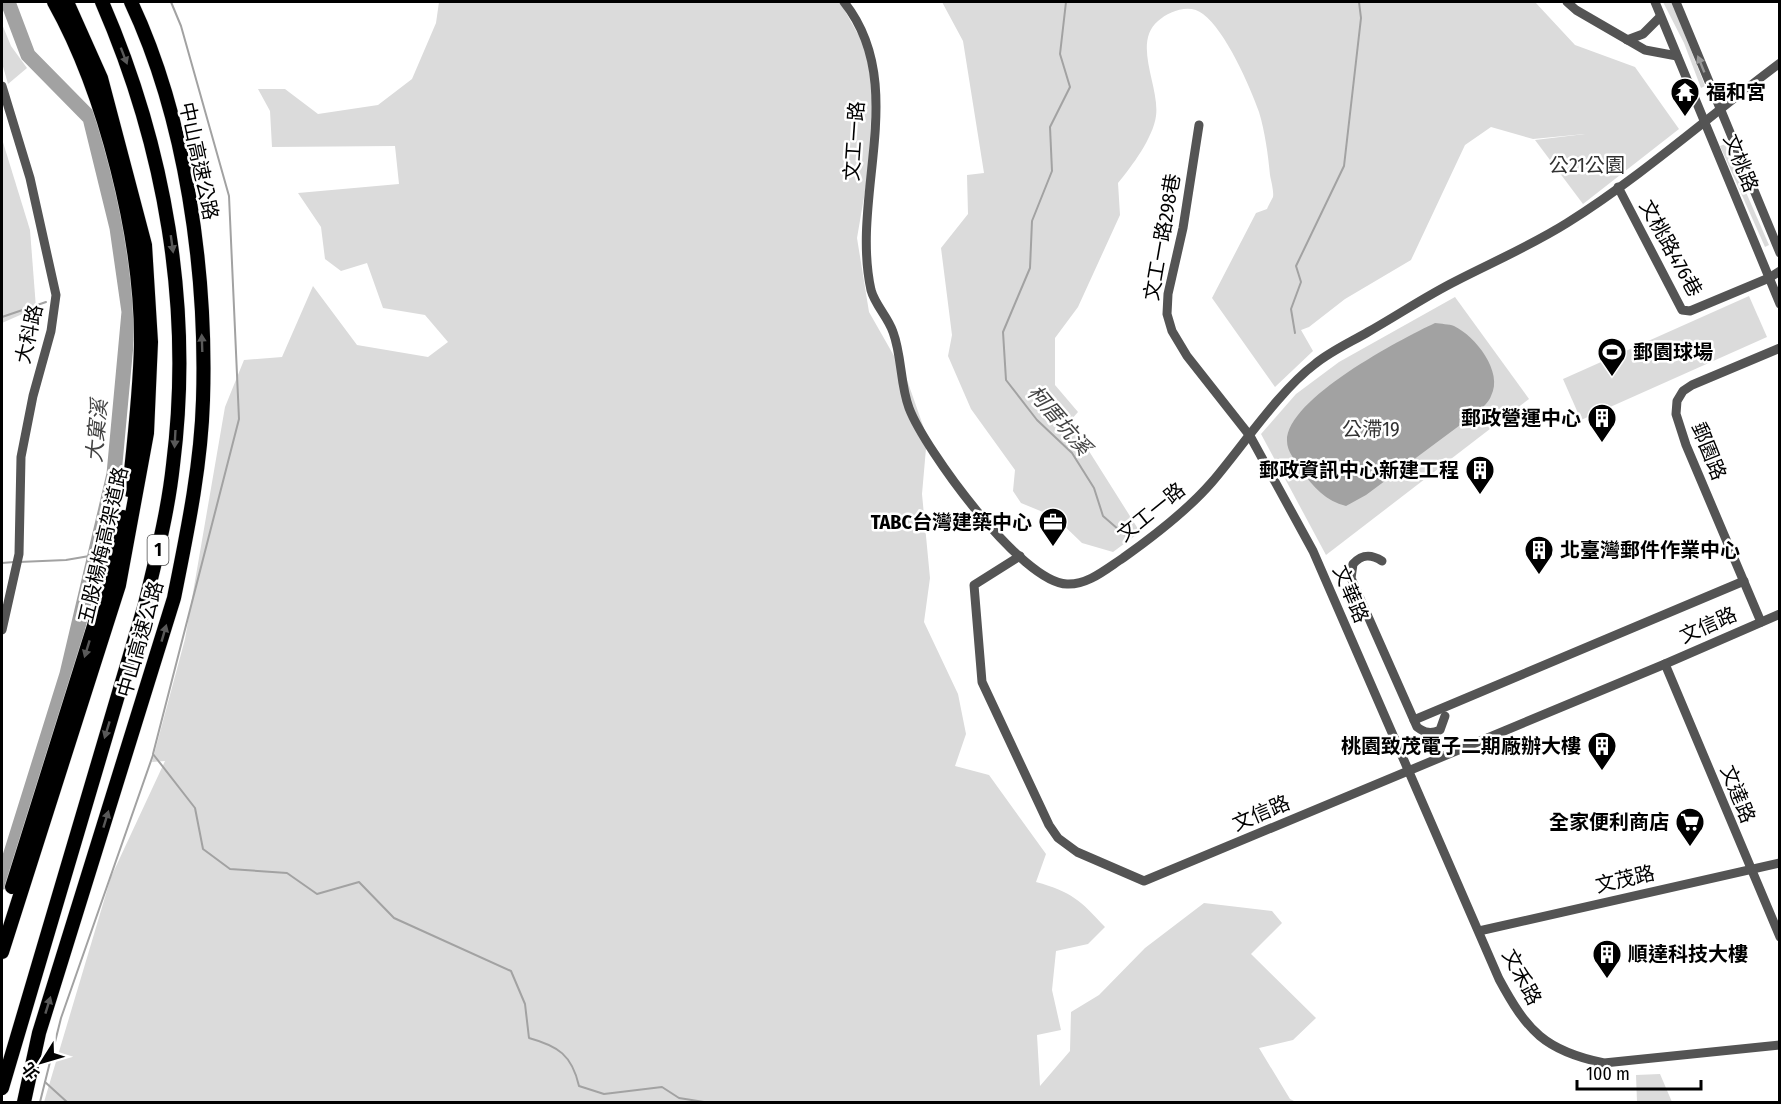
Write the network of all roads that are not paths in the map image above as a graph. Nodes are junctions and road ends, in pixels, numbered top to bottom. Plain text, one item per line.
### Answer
1 (54, 2) edge
2 (67, 2) edge
3 (102, 2) edge
4 (131, 2) edge
5 (844, 2) edge
6 (1567, 2) edge
7 (1655, 2) edge
8 (1676, 2) edge
9 (1660, 17) junction
10 (1627, 40) junction
11 (1677, 56) junction
12 (1779, 63) edge
13 (2, 86) edge
14 (1719, 109) junction
15 (1705, 122) junction
16 (1199, 125) dead end
17 (1617, 187) junction
18 (1779, 254) edge
19 (1779, 271) edge
20 (1769, 278) junction
21 (1779, 304) edge
22 (1779, 348) edge
23 (1250, 436) junction
24 (1020, 556) junction
25 (1382, 561) dead end
26 (1744, 581) junction
27 (1779, 614) edge
28 (1761, 622) junction
29 (2, 630) edge
30 (1665, 664) junction
31 (1445, 716) dead end
32 (1414, 720) junction
33 (1409, 771) junction
34 (1779, 863) edge
35 (1750, 870) junction
36 (2, 920) edge
37 (1479, 931) junction
38 (1779, 937) edge
39 (2, 952) edge
40 (1779, 1045) edge
41 (2, 1088) edge
42 (24, 1102) edge

1 -> 36 highway, 五股楊梅高架道路 / 1
2 - 39 highway, 五股楊梅高架道路 / 1
3 -> 41 highway, 中山高速公路 / 1
42 -> 4 highway, 中山高速公路 / 1
5 - 24 street, 文工一路
6 - 10 street
7 - 9 street, 文桃路
14 -> 8 street, 文桃路
9 - 10 street
9 - 11 street, 文桃路
10 - 11 street
11 - 15 street, 文桃路
12 - 14 street, 文工一路
13 - 29 street, 大科路
14 - 15 street, 文工一路
14 - 18 street, 文桃路
15 - 17 street, 文工一路
15 - 20 street, 文桃路
16 - 23 street, 文工一路298巷
17 - 20 street, 文桃路476巷
17 - 23 street, 文工一路
19 - 20 street
20 - 21 street, 文桃路
22 - 26 street, 郵園路
23 - 24 street, 文工一路
23 - 33 street, 文華路
24 - 33 street, 文信路
25 - 32 street
26 - 28 street, 郵園路
26 - 32 street
27 - 28 street, 文信路
28 - 30 street, 文信路
30 - 33 street, 文信路
30 - 35 street, 文達路
31 - 32 street
33 - 37 street, 文禾路
34 - 35 street, 文茂路
35 - 37 street, 文茂路
35 - 38 street, 文達路
37 - 40 street, 文禾路

